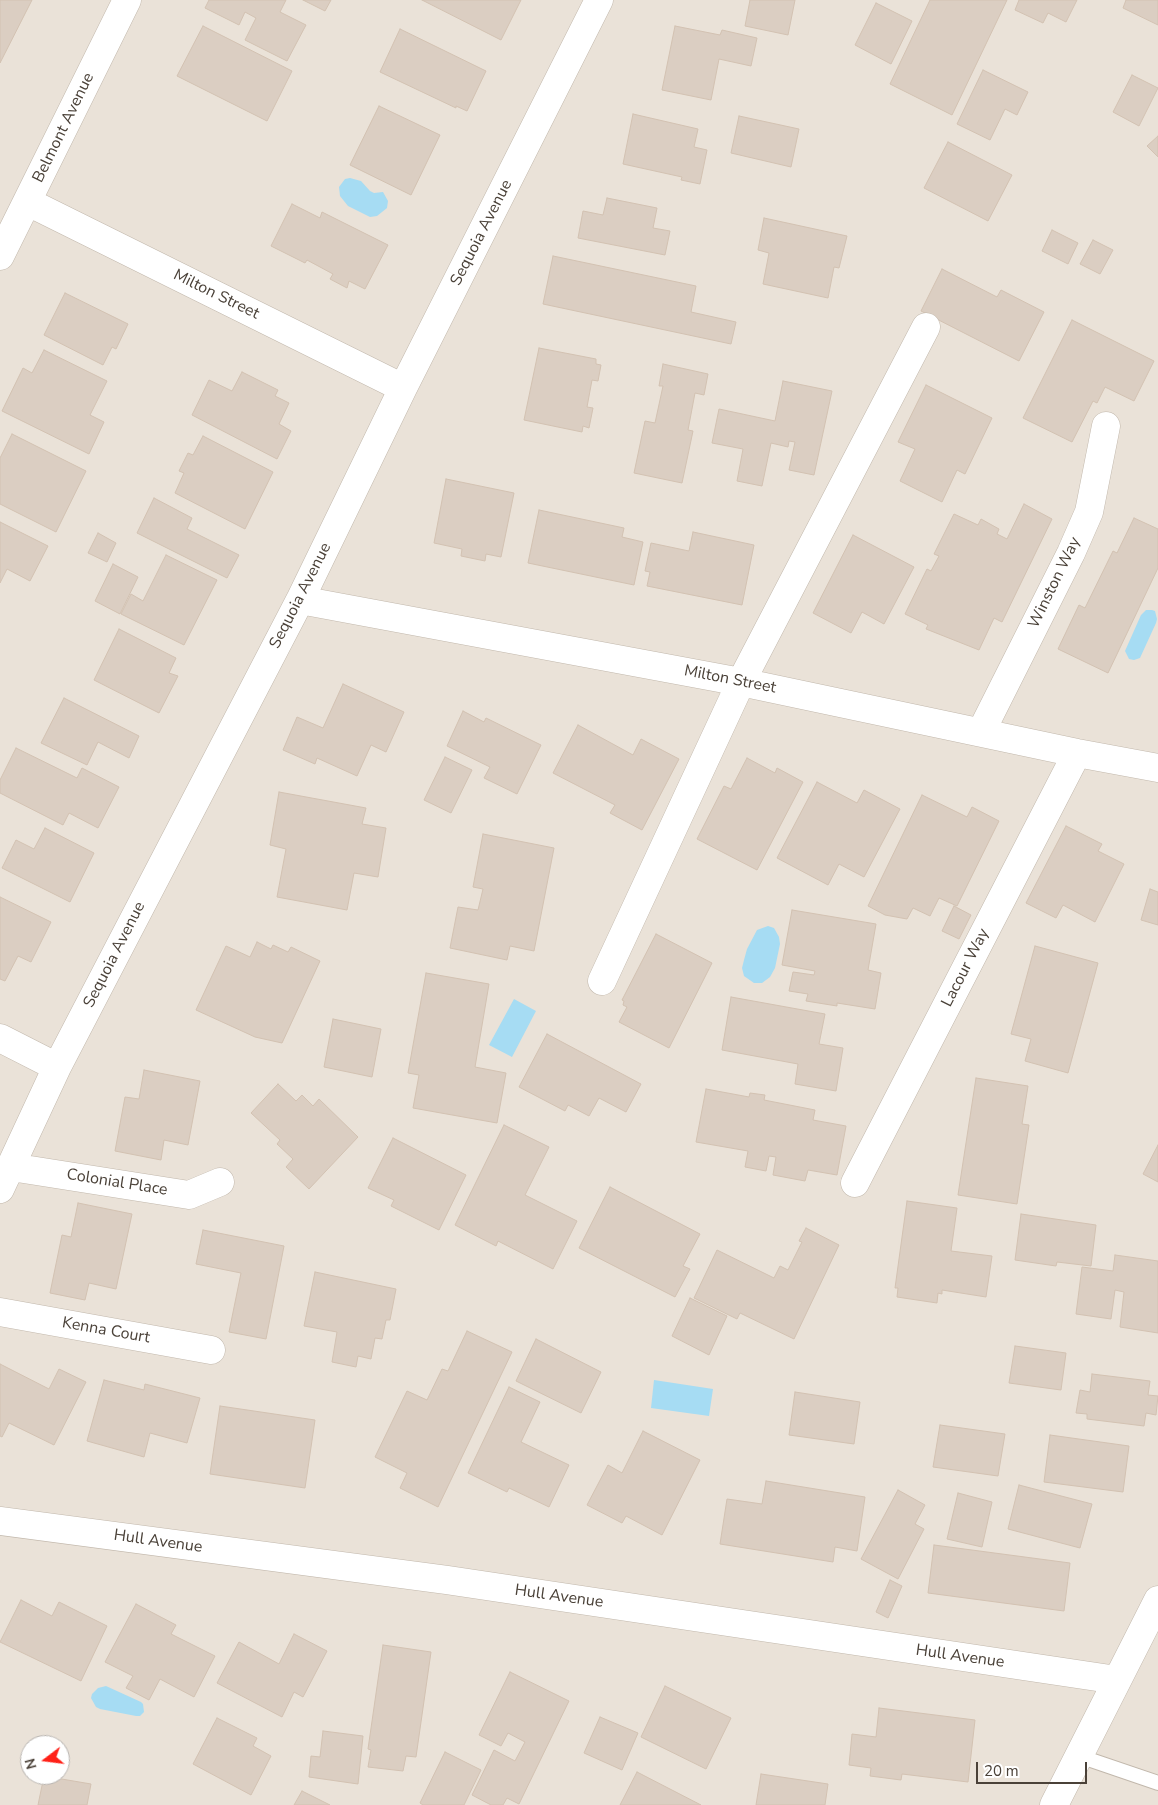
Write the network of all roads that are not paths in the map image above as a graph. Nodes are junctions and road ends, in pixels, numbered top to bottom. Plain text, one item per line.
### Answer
1 (127, 0) edge
2 (599, 0) edge
3 (28, 202) junction
4 (0, 256) edge
5 (926, 328) dead end
6 (404, 388) junction
7 (1106, 426) dead end
8 (300, 600) junction
9 (741, 682) junction
10 (981, 732) junction
11 (1077, 753) junction
12 (1158, 768) edge
13 (602, 981) dead end
14 (0, 1038) edge
15 (57, 1067) junction
16 (6, 1178) edge
17 (220, 1182) dead end
18 (855, 1183) dead end
19 (0, 1312) edge
20 (211, 1350) dead end
21 (0, 1521) edge
22 (1158, 1600) edge
23 (1117, 1680) junction
24 (1079, 1756) junction
25 (1158, 1783) edge
26 (1054, 1805) edge

1 - 3 street, Belmont Avenue
2 - 6 street, Sequoia Avenue
3 - 4 street, Belmont Avenue
3 - 6 street, Milton Street
5 - 9 street
6 - 8 street, Sequoia Avenue
7 - 10 street, Winston Way
8 - 9 street, Milton Street
8 - 15 street, Sequoia Avenue
9 - 10 street, Milton Street
9 - 13 street
10 - 11 street, Milton Street
11 - 12 street, Milton Street
11 - 18 street, Lacour Way
14 - 15 street
15 - 16 street, Sequoia Avenue
16 - 17 street, Colonial Place
19 - 20 street, Kenna Court
21 - 23 street, Hull Avenue
22 - 23 street
23 - 24 street
24 - 25 lane
24 - 26 street

